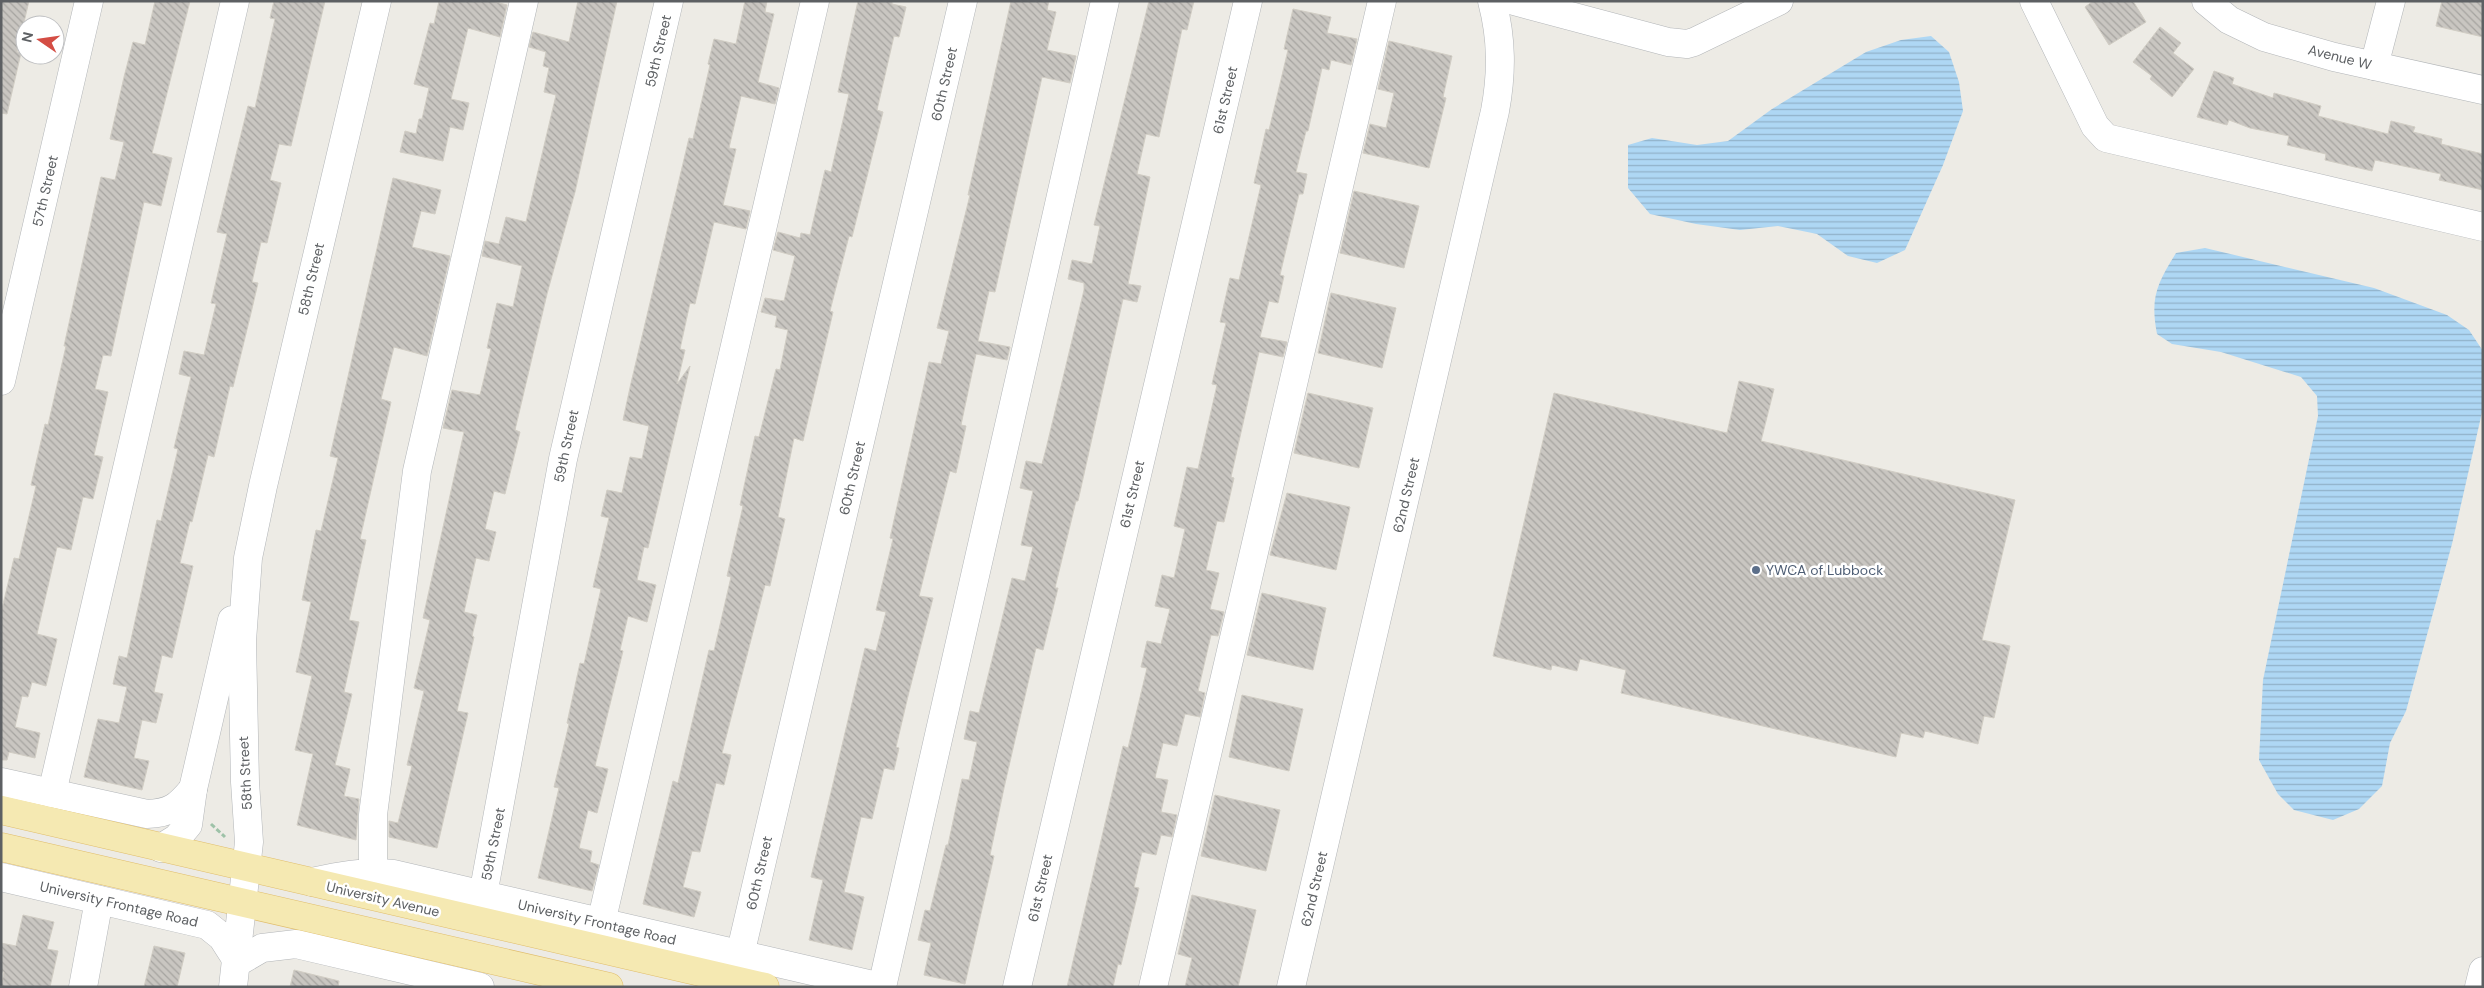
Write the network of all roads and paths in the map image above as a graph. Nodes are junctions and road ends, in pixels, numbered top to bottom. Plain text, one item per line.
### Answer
1 (89, 1) edge
2 (235, 1) edge
3 (377, 1) edge
4 (524, 1) edge
5 (670, 1) edge
6 (815, 1) edge
7 (963, 1) edge
8 (1106, 1) edge
9 (1248, 1) edge
10 (1382, 1) edge
11 (1492, 1) edge
12 (1514, 1) edge
13 (1779, 1) edge
14 (2034, 1) edge
15 (2206, 1) edge
16 (2391, 1) edge
17 (2374, 66) junction
18 (2483, 90) edge
19 (2483, 227) edge
20 (1, 381) edge
21 (248, 558) junction
22 (1, 782) edge
23 (192, 788) junction
24 (1, 793) edge
25 (52, 793) junction
26 (1, 810) edge
27 (52, 822) junction
28 (1, 847) edge
29 (161, 848) junction
30 (48, 858) junction
31 (246, 868) junction
32 (373, 872) junction
33 (1, 877) edge
34 (312, 882) junction
35 (484, 895) junction
36 (105, 901) junction
37 (244, 902) junction
38 (303, 916) junction
39 (601, 923) junction
40 (740, 955) junction
41 (382, 971) edge
42 (2483, 971) edge
43 (235, 974) edge
44 (83, 987) edge
45 (480, 987) edge
46 (609, 987) edge
47 (765, 987) edge
48 (882, 987) edge
49 (1017, 987) edge
50 (1153, 987) edge
51 (1291, 987) edge
52 (2479, 987) edge

1 - 20 street, 57th Street
2 - 25 street
3 - 21 street, 58th Street
4 - 32 street
5 - 35 street, 59th Street
6 - 39 street
7 - 40 street, 60th Street
8 - 48 street
9 - 49 street, 61st Street
10 - 50 street
11 - 51 street, 62nd Street
12 - 13 street
14 - 19 street
15 - 17 street, Avenue W
16 - 17 street
17 - 18 street, Avenue W
21 - 23 street, 58th Street
21 - 31 street, 58th Street
22 - 25 street
23 - 25 street
23 - 29 street, 58th Street
24 - 27 street
26 - 27 main road, University Avenue
27 - 29 main road, University Avenue
28 - 30 main road
29 - 31 main road, University Avenue
30 - 36 street
30 - 37 main road
31 - 34 main road, University Avenue
31 - 37 street, 58th Street
32 - 34 street, University Frontage Road
32 - 35 street, University Frontage Road
33 - 36 street, University Frontage Road
34 - 47 main road, University Avenue
35 - 39 street, University Frontage Road
36 - 43 street, University Frontage Road
36 - 44 street
37 - 38 main road
37 - 43 street, 58th Street
38 - 41 street
38 - 46 main road
39 - 40 street, University Frontage Road
40 - 48 street, University Frontage Road
41 - 43 street
41 - 45 street
42 - 52 street

